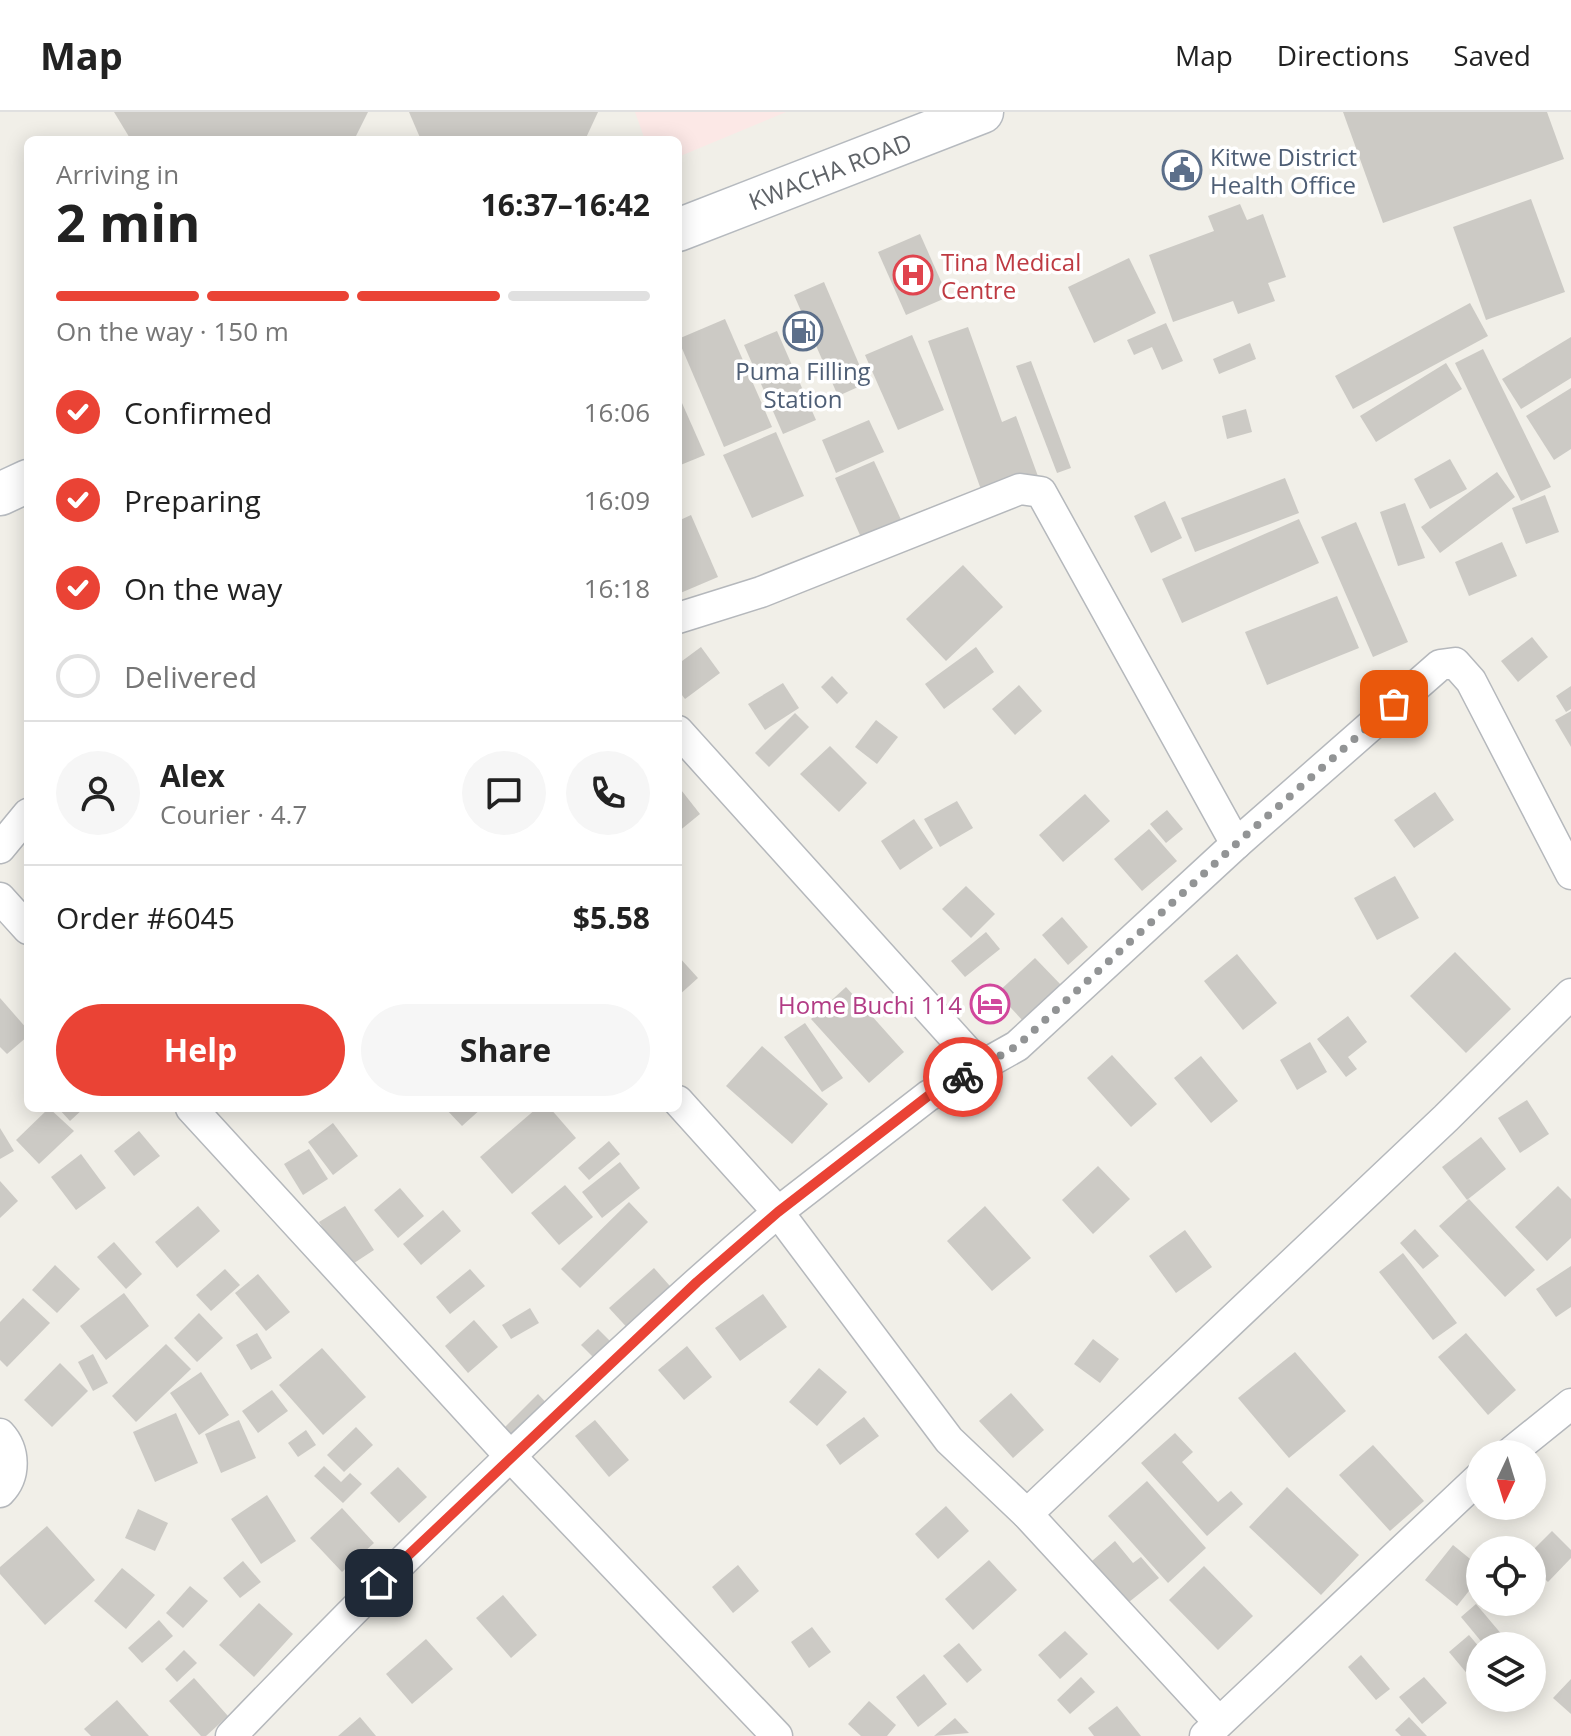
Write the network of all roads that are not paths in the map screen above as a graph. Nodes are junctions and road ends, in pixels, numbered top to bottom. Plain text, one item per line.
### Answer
1 (982, 112) edge
2 (682, 228) edge
3 (24, 483) edge
4 (0, 494) edge
5 (682, 617) edge
6 (682, 735) edge
7 (24, 819) edge
8 (1236, 844) junction
9 (0, 848) edge
10 (1571, 874) edge
11 (0, 898) edge
12 (24, 925) edge
13 (1571, 994) edge
14 (982, 1068) junction
15 (682, 1105) edge
16 (195, 1112) edge
17 (778, 1212) junction
18 (1571, 1404) edge
19 (0, 1434) edge
20 (1526, 1440) edge
21 (511, 1457) junction
22 (1466, 1490) edge
23 (0, 1492) edge
24 (1027, 1514) junction
25 (1212, 1728) edge
26 (231, 1736) edge
27 (777, 1736) edge

1 - 2 main road, KWACHA ROAD
3 - 4 main road
5 - 8 street
6 - 14 street
7 - 9 street
8 - 10 street
8 - 14 street
11 - 12 street
13 - 24 street
14 - 17 street
15 - 17 street
16 - 21 street
17 - 21 street
17 - 24 street
18 - 20 street
19 - 23 street
21 - 26 street
21 - 27 street
22 - 25 street
24 - 25 street

